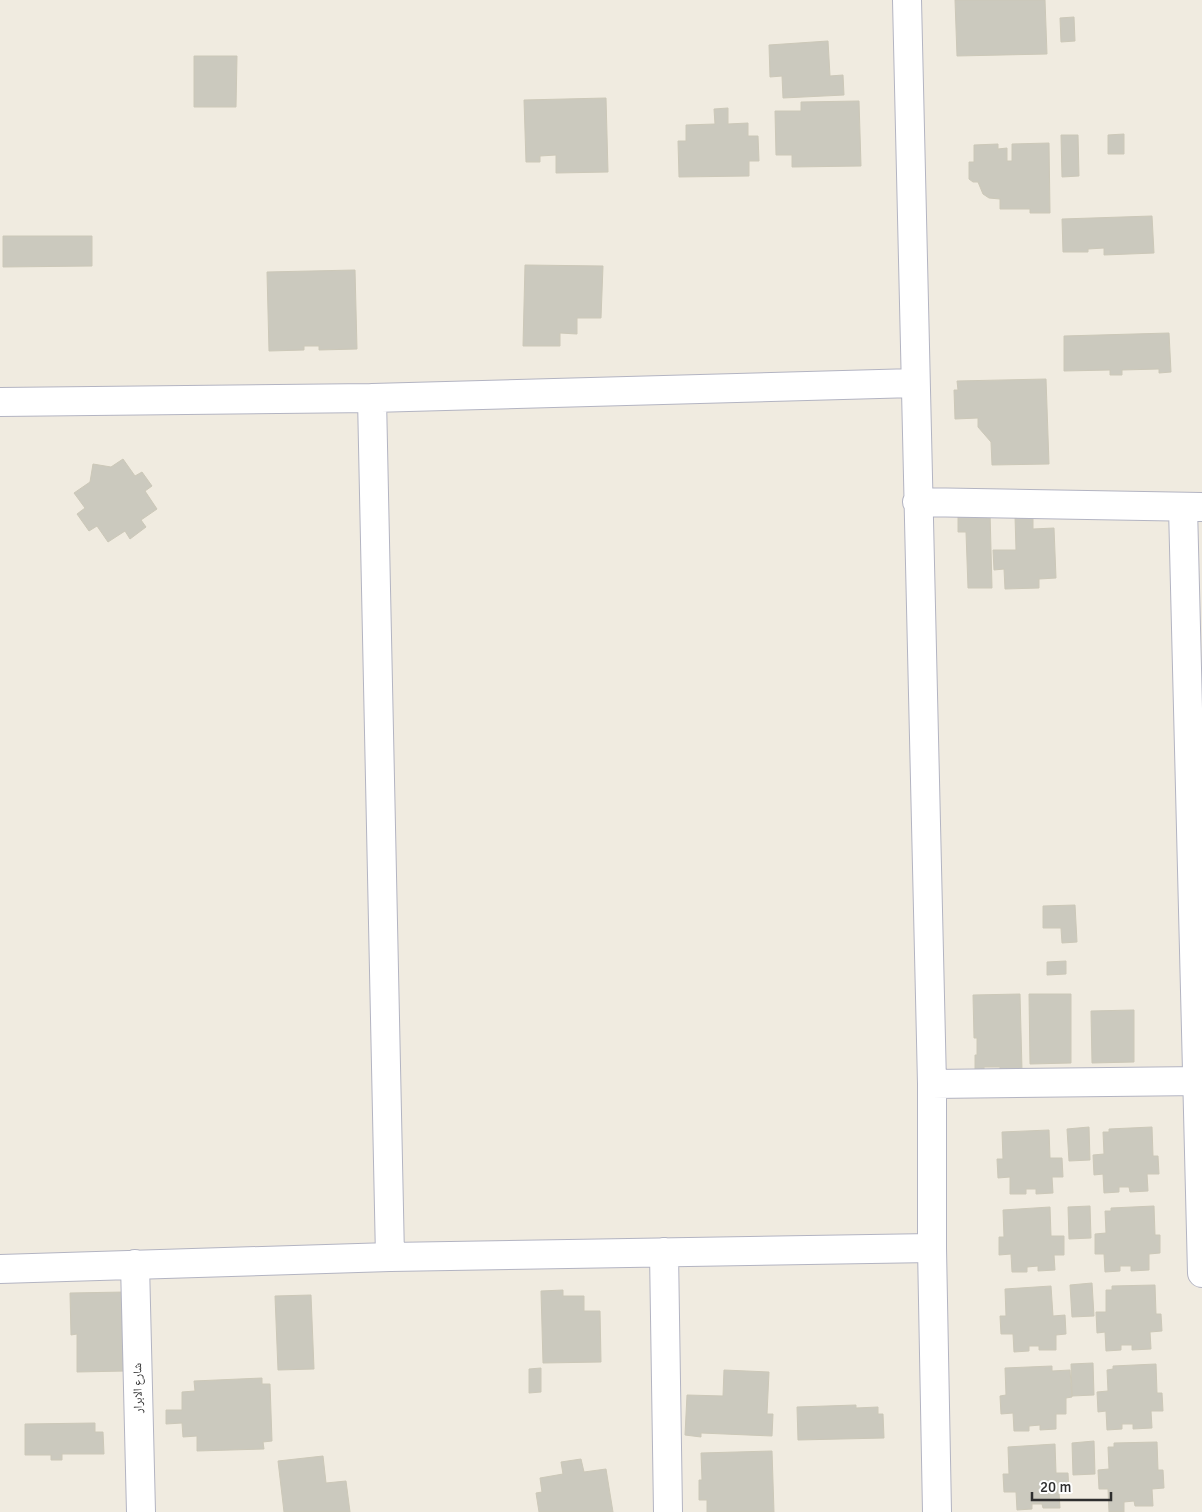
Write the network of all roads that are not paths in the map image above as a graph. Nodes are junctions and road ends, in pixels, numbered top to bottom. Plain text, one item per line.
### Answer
1 (907, 0) edge
2 (915, 383) junction
3 (372, 398) junction
4 (0, 402) edge
5 (917, 502) junction
6 (1193, 507) edge
7 (1200, 1081) edge
8 (932, 1084) junction
9 (932, 1248) junction
10 (664, 1252) junction
11 (390, 1257) junction
12 (135, 1264) junction
13 (0, 1269) edge
14 (1202, 1273) edge
15 (141, 1512) edge
16 (668, 1512) edge
17 (937, 1512) edge

1 - 2 street
2 - 3 street
2 - 5 street
3 - 4 street
3 - 11 street
5 - 6 street
5 - 8 street
6 - 7 street
7 - 8 street
7 - 14 street
8 - 9 street
9 - 10 street
9 - 17 street
10 - 11 street
10 - 16 street
11 - 12 street
12 - 13 street
12 - 15 street, شارع الابرار

